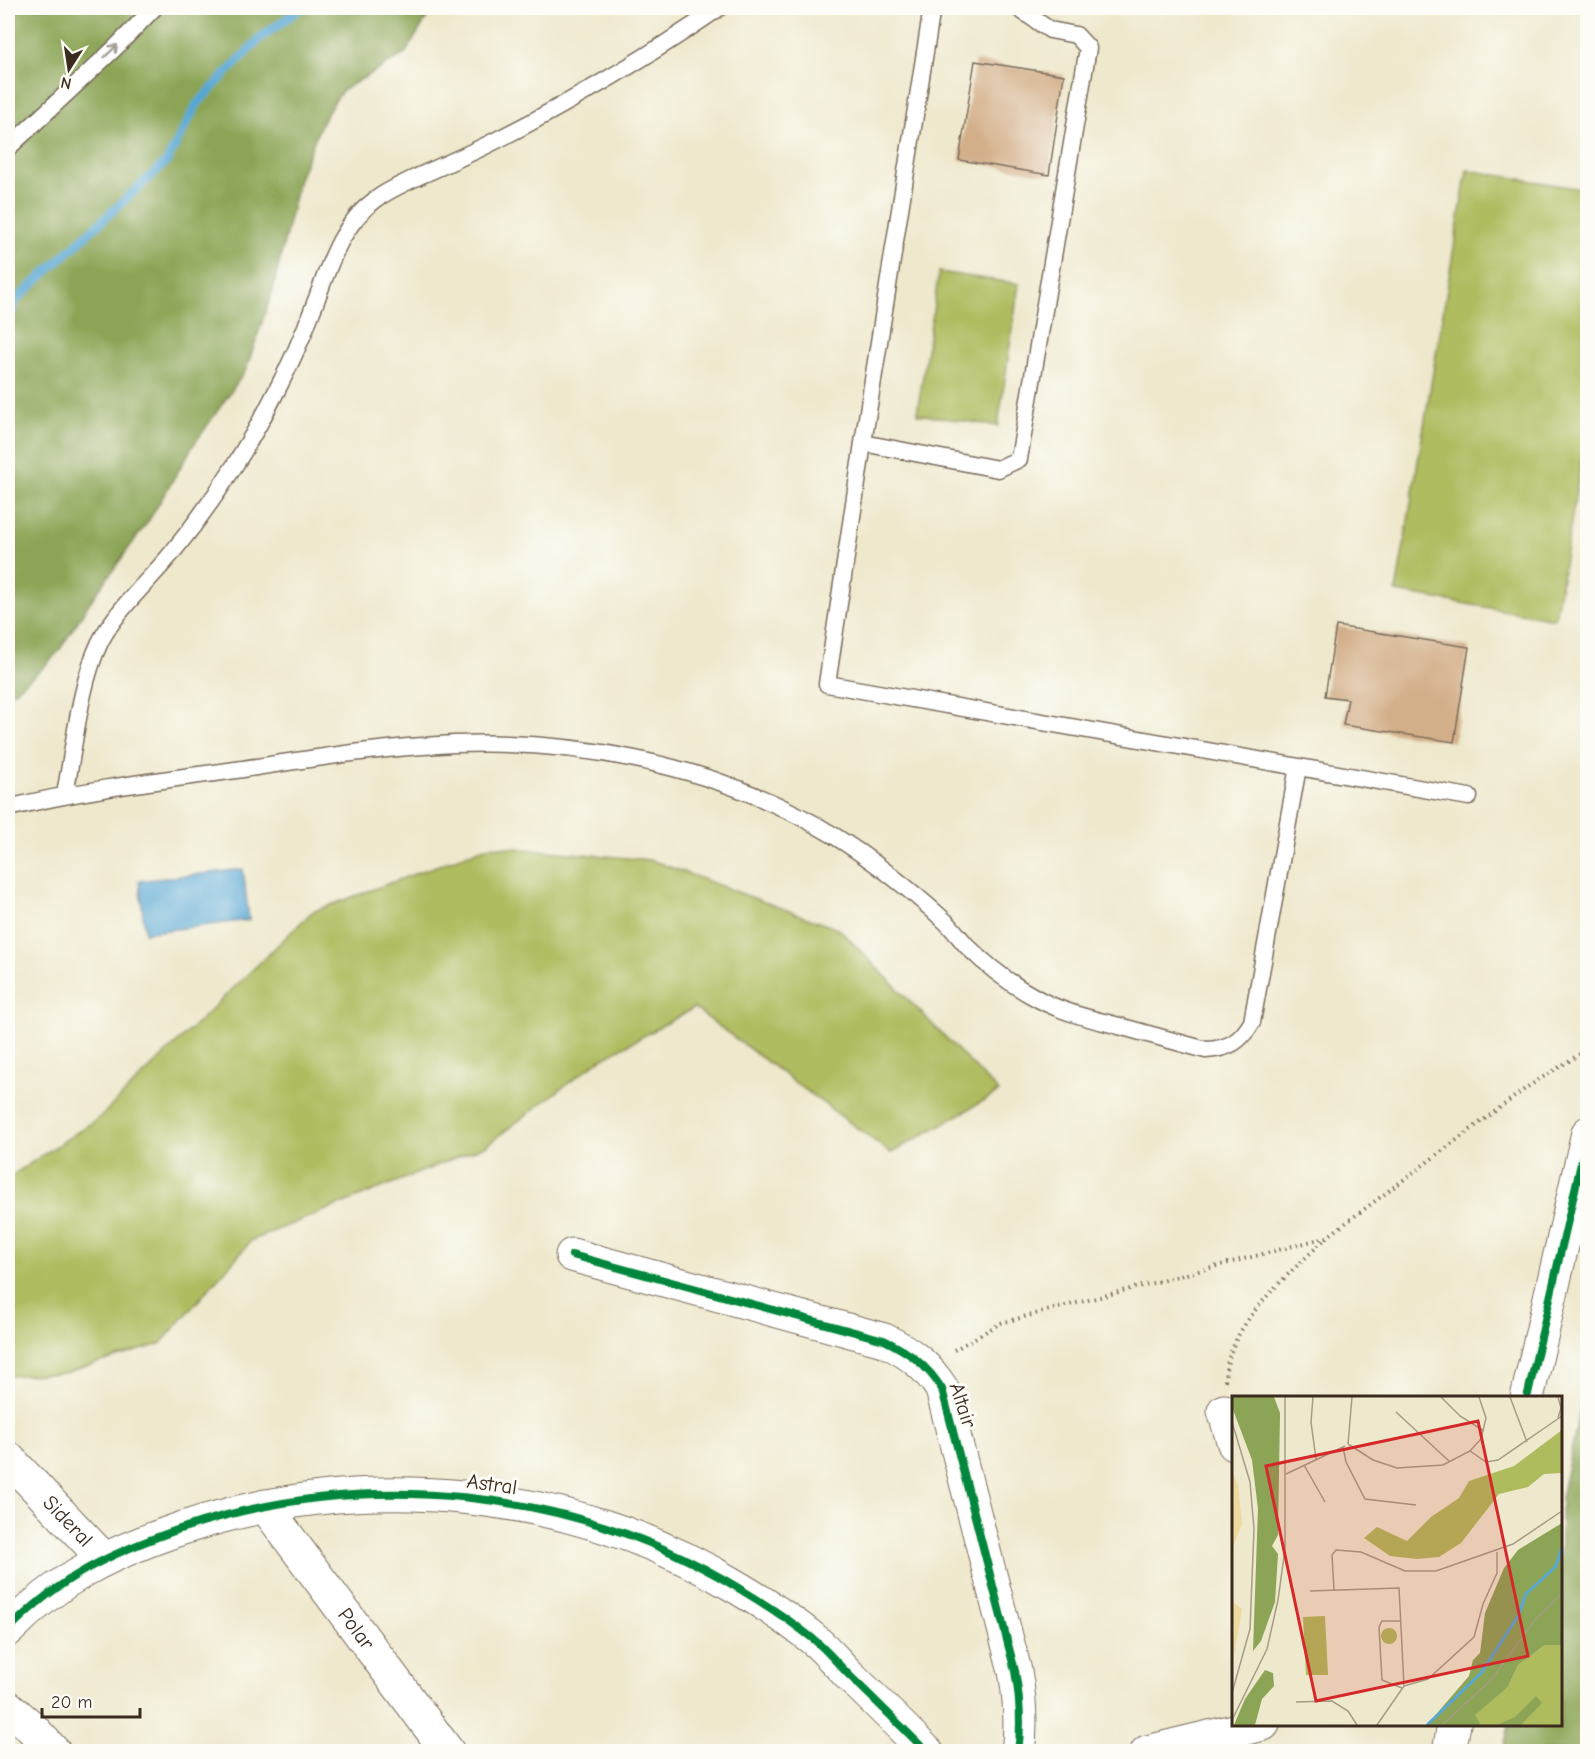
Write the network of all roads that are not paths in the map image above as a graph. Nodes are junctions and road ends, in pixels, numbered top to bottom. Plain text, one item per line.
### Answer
1 (154, 8) edge
2 (719, 8) edge
3 (932, 8) edge
4 (1018, 8) edge
5 (8, 148) edge
6 (863, 443) junction
7 (1298, 767) junction
8 (65, 794) junction
9 (1469, 796) dead end
10 (8, 808) edge
11 (1587, 1133) edge
12 (572, 1255) dead end
13 (1527, 1396) edge
14 (1224, 1411) road end
15 (1232, 1440) edge
16 (8, 1458) edge
17 (265, 1506) junction
18 (104, 1559) junction
19 (8, 1630) edge
20 (8, 1707) edge
21 (1261, 1726) edge
22 (1454, 1726) edge
23 (1221, 1743) edge
24 (54, 1752) edge
25 (448, 1752) edge
26 (927, 1752) edge
27 (1018, 1752) edge
28 (1147, 1752) edge
29 (1449, 1752) edge

5 -> 1 lane
2 - 8 lane
3 - 6 lane
4 - 6 lane
6 - 7 lane
7 - 8 lane
7 - 9 lane
8 - 10 lane
11 - 13 street
12 - 27 street, Altair
14 - 15 street
16 - 18 street, Sideral
17 - 18 street, Astral
17 - 25 street, Polar
17 - 26 street, Astral
18 - 19 street, Astral
20 - 24 street
21 - 23 street
22 - 29 street
23 - 28 street

